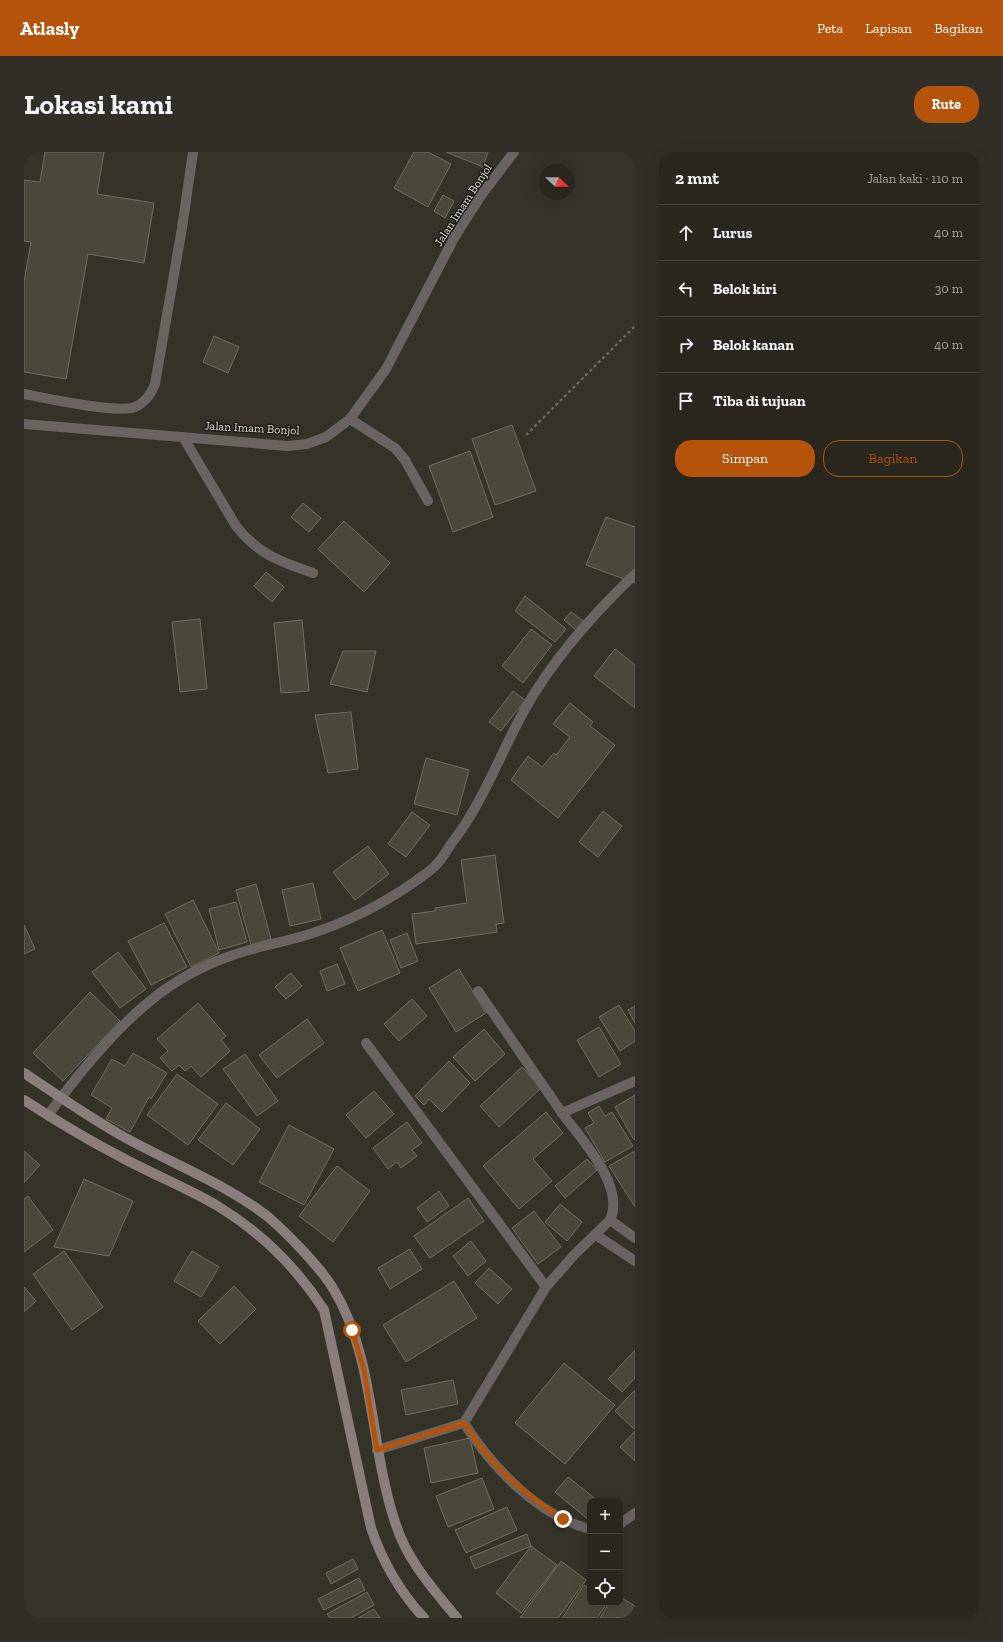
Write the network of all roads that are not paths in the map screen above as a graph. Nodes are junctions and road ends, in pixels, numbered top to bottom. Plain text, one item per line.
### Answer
1 (193, 152) edge
2 (514, 152) edge
3 (24, 394) edge
4 (350, 419) junction
5 (24, 424) edge
6 (183, 437) junction
7 (428, 501) dead end
8 (313, 573) dead end
9 (635, 574) edge
10 (478, 990) dead end
11 (366, 1043) dead end
12 (24, 1073) edge
13 (635, 1081) edge
14 (61, 1097) junction
15 (24, 1100) edge
16 (562, 1113) junction
17 (48, 1116) junction
18 (610, 1220) junction
19 (596, 1235) junction
20 (635, 1238) edge
21 (635, 1262) edge
22 (546, 1287) junction
23 (464, 1423) junction
24 (377, 1450) junction
25 (635, 1513) edge
26 (623, 1522) edge
27 (587, 1528) edge
28 (424, 1618) edge
29 (457, 1618) edge

1 - 3 street
2 - 4 street, Jalan Imam Bonjol
4 - 6 street, Jalan Imam Bonjol
4 - 7 street
5 - 6 street, Jalan Imam Bonjol
6 - 8 street
9 - 14 street
10 - 16 street
11 - 22 street
12 - 14 main road
13 - 16 street
14 - 17 street
14 - 24 main road
15 - 17 main road
16 - 18 street
17 - 28 main road
18 - 19 street
18 - 20 street
19 - 21 street
19 - 22 street
22 - 23 street
23 - 24 street
23 - 27 street
24 - 29 main road
25 - 26 street

